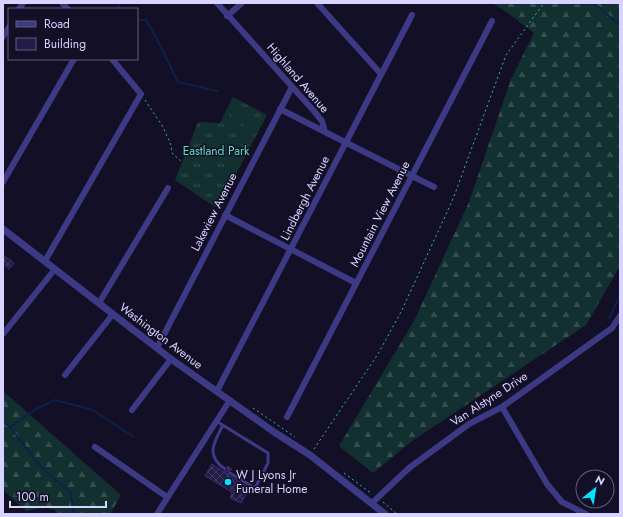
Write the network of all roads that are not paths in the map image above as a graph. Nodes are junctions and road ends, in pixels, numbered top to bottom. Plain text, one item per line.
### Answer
1 (217, 3) edge
2 (242, 3) edge
3 (317, 3) edge
4 (227, 16) junction
5 (412, 16) dead end
6 (492, 21) dead end
7 (73, 60) edge
8 (113, 60) edge
9 (381, 74) junction
10 (292, 87) junction
11 (280, 108) junction
12 (325, 132) junction
13 (346, 142) junction
14 (412, 176) junction
15 (3, 182) edge
16 (434, 187) dead end
17 (168, 188) dead end
18 (225, 214) junction
19 (3, 228) edge
20 (291, 249) junction
21 (45, 261) junction
22 (55, 269) junction
23 (356, 283) junction
24 (99, 303) junction
25 (113, 314) junction
26 (620, 316) edge
27 (3, 334) edge
28 (157, 348) junction
29 (171, 359) junction
30 (65, 375) dead end
31 (217, 391) junction
32 (230, 400) junction
33 (502, 407) junction
34 (132, 410) dead end
35 (287, 417) dead end
36 (216, 421) junction
37 (223, 425) junction
38 (95, 447) dead end
39 (225, 470) dead end
40 (230, 473) dead end
41 (168, 497) junction
42 (374, 500) junction
43 (157, 514) edge
44 (385, 514) edge
45 (586, 514) edge

1 - 4 street, Highland Avenue
2 - 4 street
3 - 9 street
4 - 10 street, Highland Avenue
5 - 9 street, Lindbergh Avenue
6 - 14 street, Mountain View Avenue
7 - 15 street
8 - 21 street
9 - 13 street, Lindbergh Avenue
10 - 11 street, Lakeview Avenue
10 - 12 street, Highland Avenue
11 - 12 street
11 - 18 street, Lakeview Avenue
12 - 13 street, Highland Avenue
13 - 14 street, Highland Avenue
13 - 20 street, Lindbergh Avenue
14 - 16 street, Highland Avenue
14 - 23 street, Mountain View Avenue
17 - 24 street
18 - 20 street
18 - 28 street, Lakeview Avenue
19 - 21 street, Washington Avenue
20 - 23 street
20 - 31 street, Lindbergh Avenue
21 - 22 street, Washington Avenue
22 - 24 street, Washington Avenue
22 - 27 street
23 - 35 street, Mountain View Avenue
24 - 25 street, Washington Avenue
25 - 28 street, Washington Avenue
25 - 30 street
26 - 33 street, Van Alstyne Drive
28 - 29 street, Washington Avenue
29 - 31 street, Washington Avenue
29 - 34 street
31 - 32 street, Washington Avenue
32 - 36 street
32 - 42 street, Washington Avenue
33 - 42 street, Van Alstyne Drive
33 - 45 street
36 - 37 lane
36 - 41 street
37 - 39 lane
37 - 40 lane
38 - 41 street
41 - 43 street
42 - 44 street, Washington Avenue

